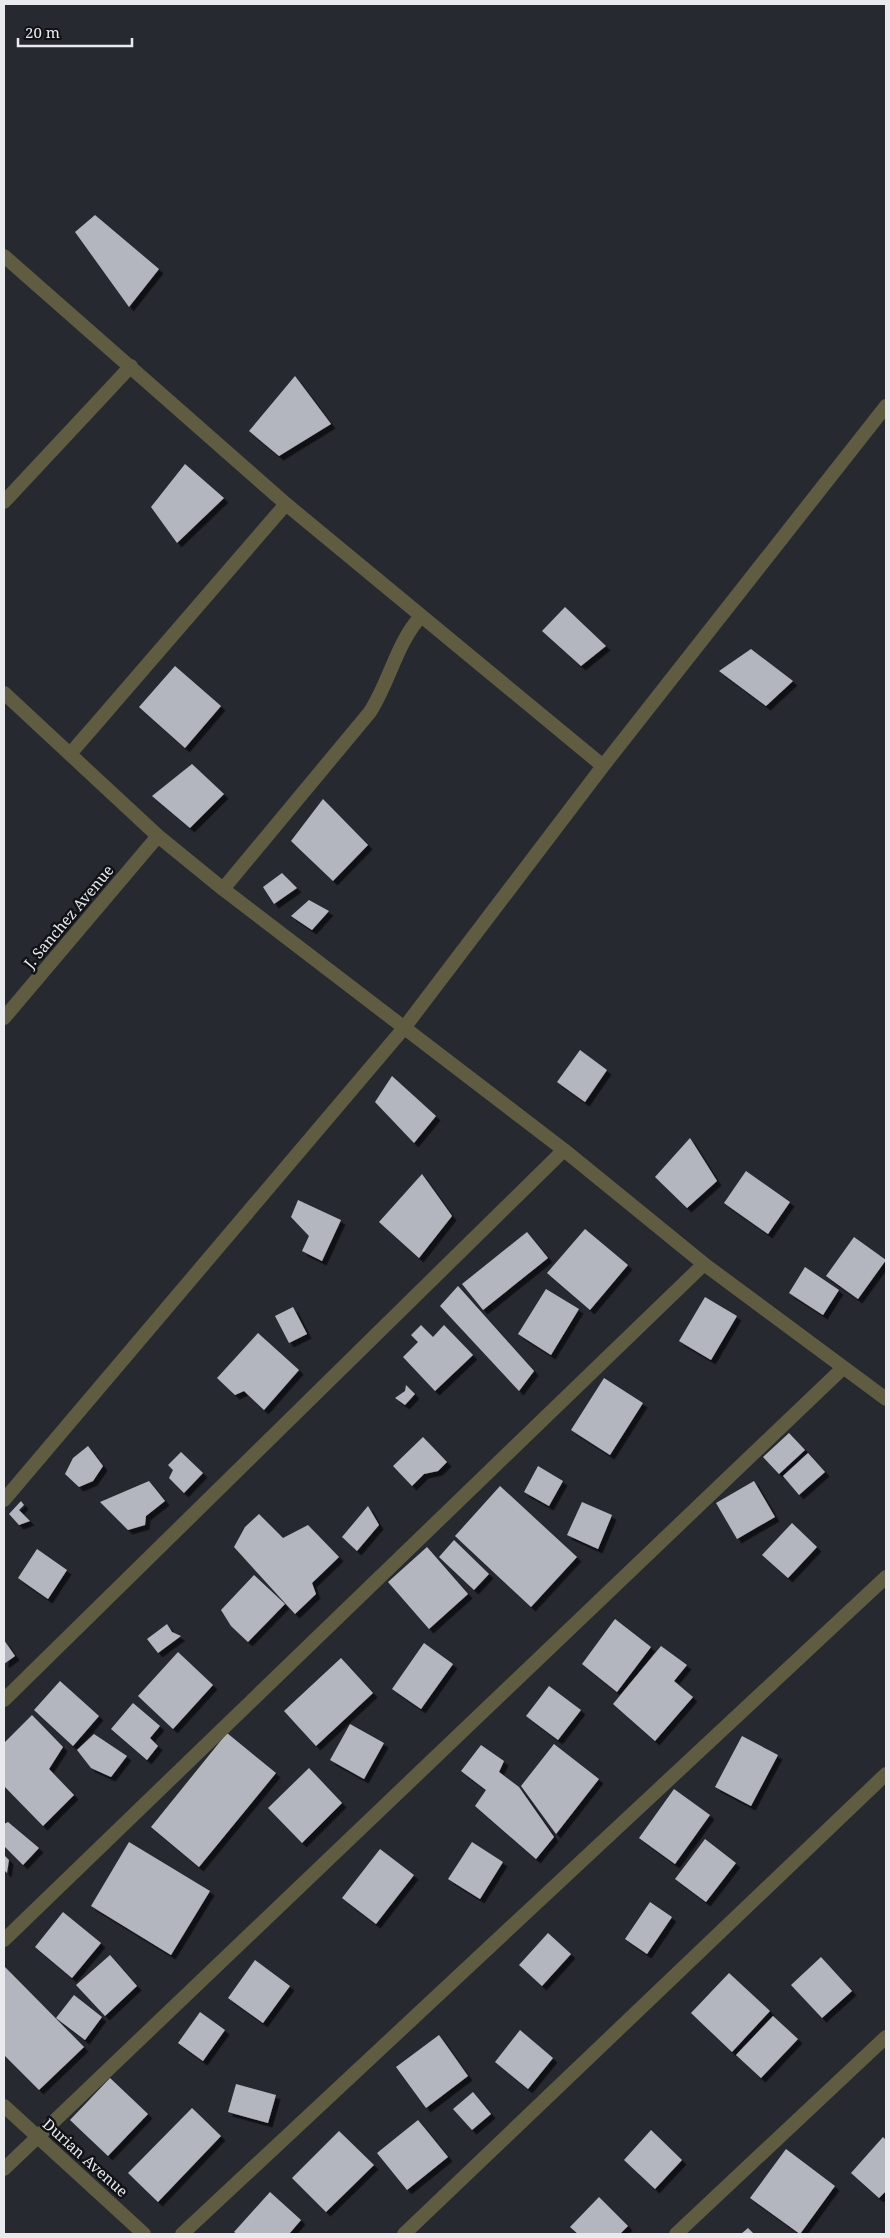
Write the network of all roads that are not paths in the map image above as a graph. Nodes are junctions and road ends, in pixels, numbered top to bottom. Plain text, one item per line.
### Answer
1 (4, 256) edge
2 (131, 366) junction
3 (886, 406) edge
4 (4, 502) edge
5 (286, 504) junction
6 (421, 616) junction
7 (4, 693) edge
8 (70, 754) junction
9 (603, 766) junction
10 (158, 836) junction
11 (223, 889) junction
12 (4, 1018) edge
13 (404, 1028) junction
14 (564, 1150) junction
15 (704, 1264) junction
16 (843, 1368) junction
17 (886, 1400) edge
18 (4, 1500) edge
19 (886, 1577) edge
20 (4, 1700) edge
21 (886, 1774) edge
22 (4, 1940) edge
23 (886, 2037) edge
24 (4, 2106) edge
25 (36, 2137) junction
26 (4, 2168) edge
27 (144, 2234) edge
28 (182, 2234) edge
29 (404, 2234) edge
30 (676, 2234) edge

1 - 2 street
2 - 4 street
2 - 5 street
3 - 9 street
5 - 6 street
5 - 8 street
6 - 9 street
6 - 11 street
7 - 8 street
8 - 10 street
9 - 13 street
10 - 11 street
10 - 12 street, J. Sanchez Avenue
11 - 13 street
13 - 14 street
13 - 18 street
14 - 15 street
14 - 20 street
15 - 16 street
15 - 22 street
16 - 17 street
16 - 25 street
19 - 28 street
21 - 29 street
23 - 30 street
24 - 25 street, Durian Avenue
25 - 26 street
25 - 27 street, Durian Avenue

